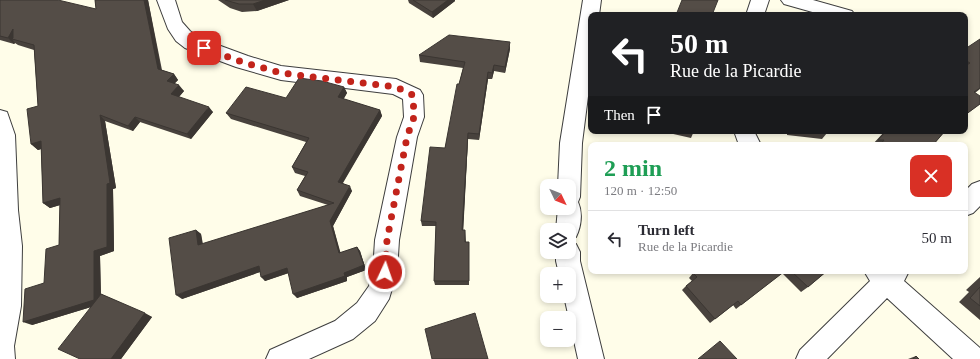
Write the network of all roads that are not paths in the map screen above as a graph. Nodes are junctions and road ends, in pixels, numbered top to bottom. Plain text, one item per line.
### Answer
1 (166, 0) edge
2 (592, 0) edge
3 (760, 0) edge
4 (790, 0) edge
5 (590, 12) edge
6 (756, 12) edge
7 (835, 12) edge
8 (588, 27) edge
9 (0, 118) edge
10 (570, 179) edge
11 (980, 191) edge
12 (968, 203) edge
13 (3, 211) edge
14 (568, 259) edge
15 (887, 274) edge
16 (2, 359) edge
17 (279, 359) edge
18 (591, 359) edge
19 (809, 359) edge
20 (972, 359) edge

1 - 17 street
2 - 5 street
3 - 6 street
4 - 7 street
8 - 10 street
9 - 13 street
11 - 12 street
13 - 16 street
14 - 18 street
15 - 19 street
15 - 20 street

